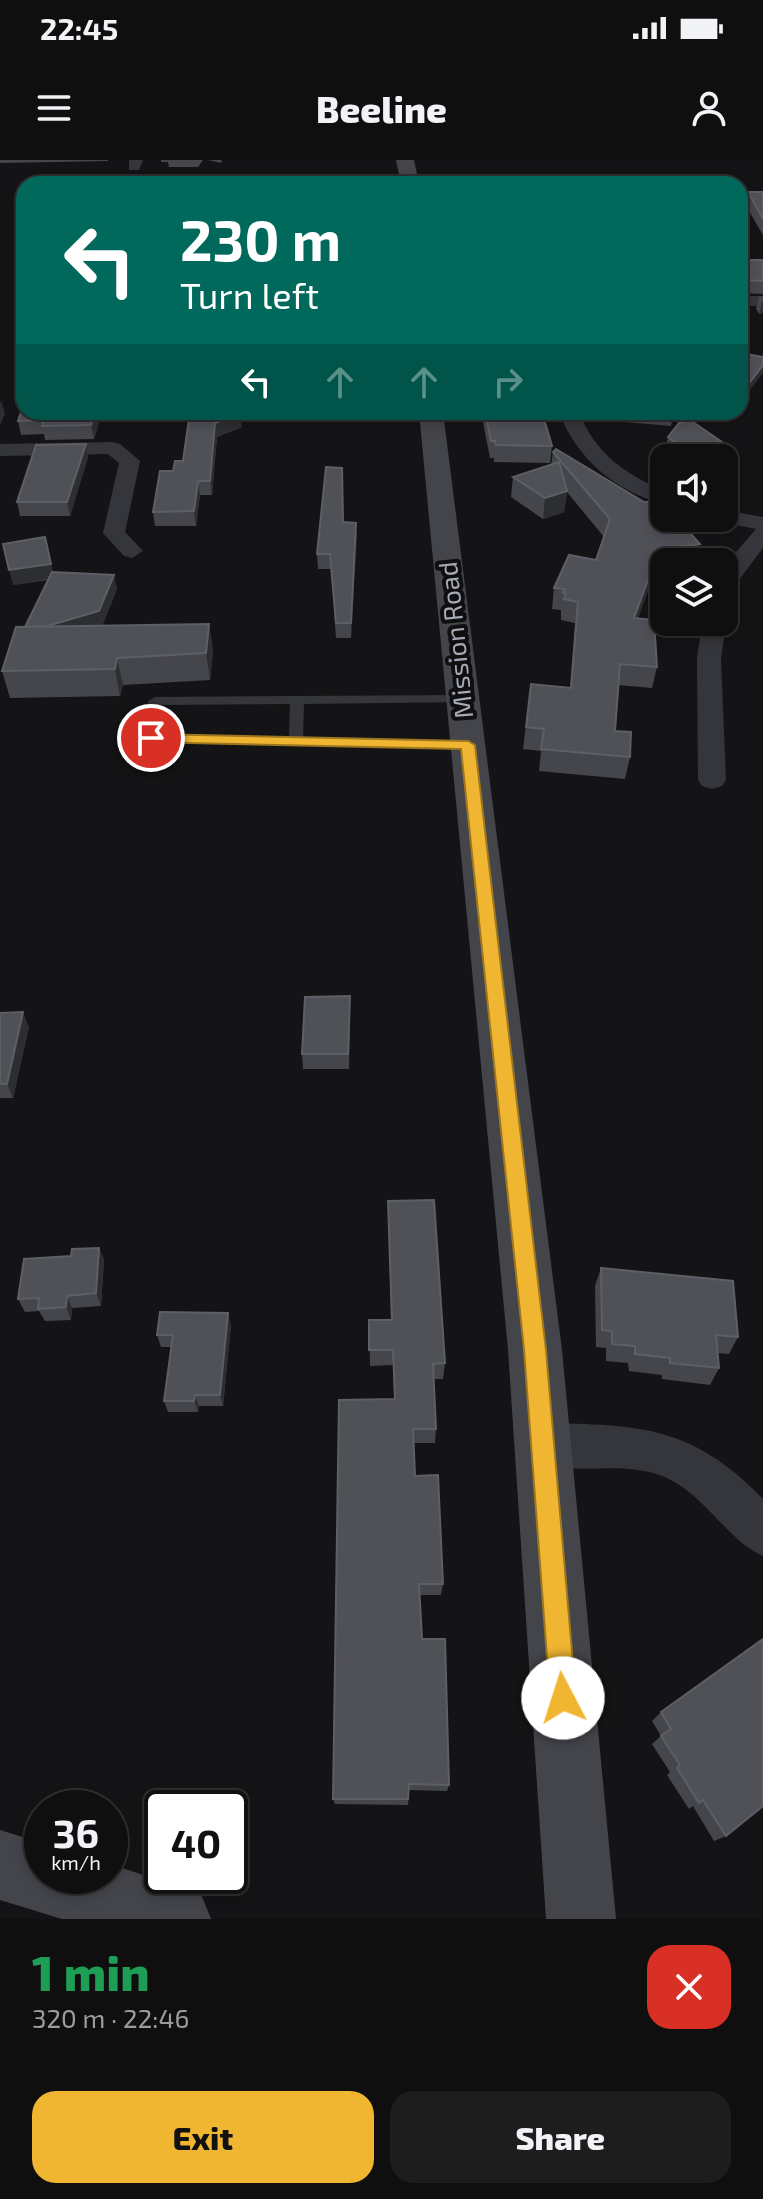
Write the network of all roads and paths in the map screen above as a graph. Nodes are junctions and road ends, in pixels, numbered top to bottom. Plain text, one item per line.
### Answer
1 (432, 420) edge
2 (572, 420) edge
3 (0, 450) edge
4 (650, 491) edge
5 (738, 519) edge
6 (763, 524) edge
7 (763, 534) edge
8 (132, 551) dead end
9 (738, 564) edge
10 (712, 636) edge
11 (462, 699) junction
12 (297, 700) junction
13 (296, 741) junction
14 (468, 745) junction
15 (712, 780) dead end
16 (543, 1445) junction
17 (763, 1533) edge
18 (0, 1865) edge
19 (176, 1919) edge
20 (581, 1919) edge

1 - 11 street, Mission Road
2 - 4 street
3 - 8 street
5 - 6 street
7 - 9 street
10 - 15 street
11 - 12 lane
11 - 14 street, Mission Road
12 - 13 lane
12 - 13 lane
13 - 14 lane
14 - 16 street, Mission Road
16 - 17 street
16 - 20 street, Mission Road
18 - 19 street

